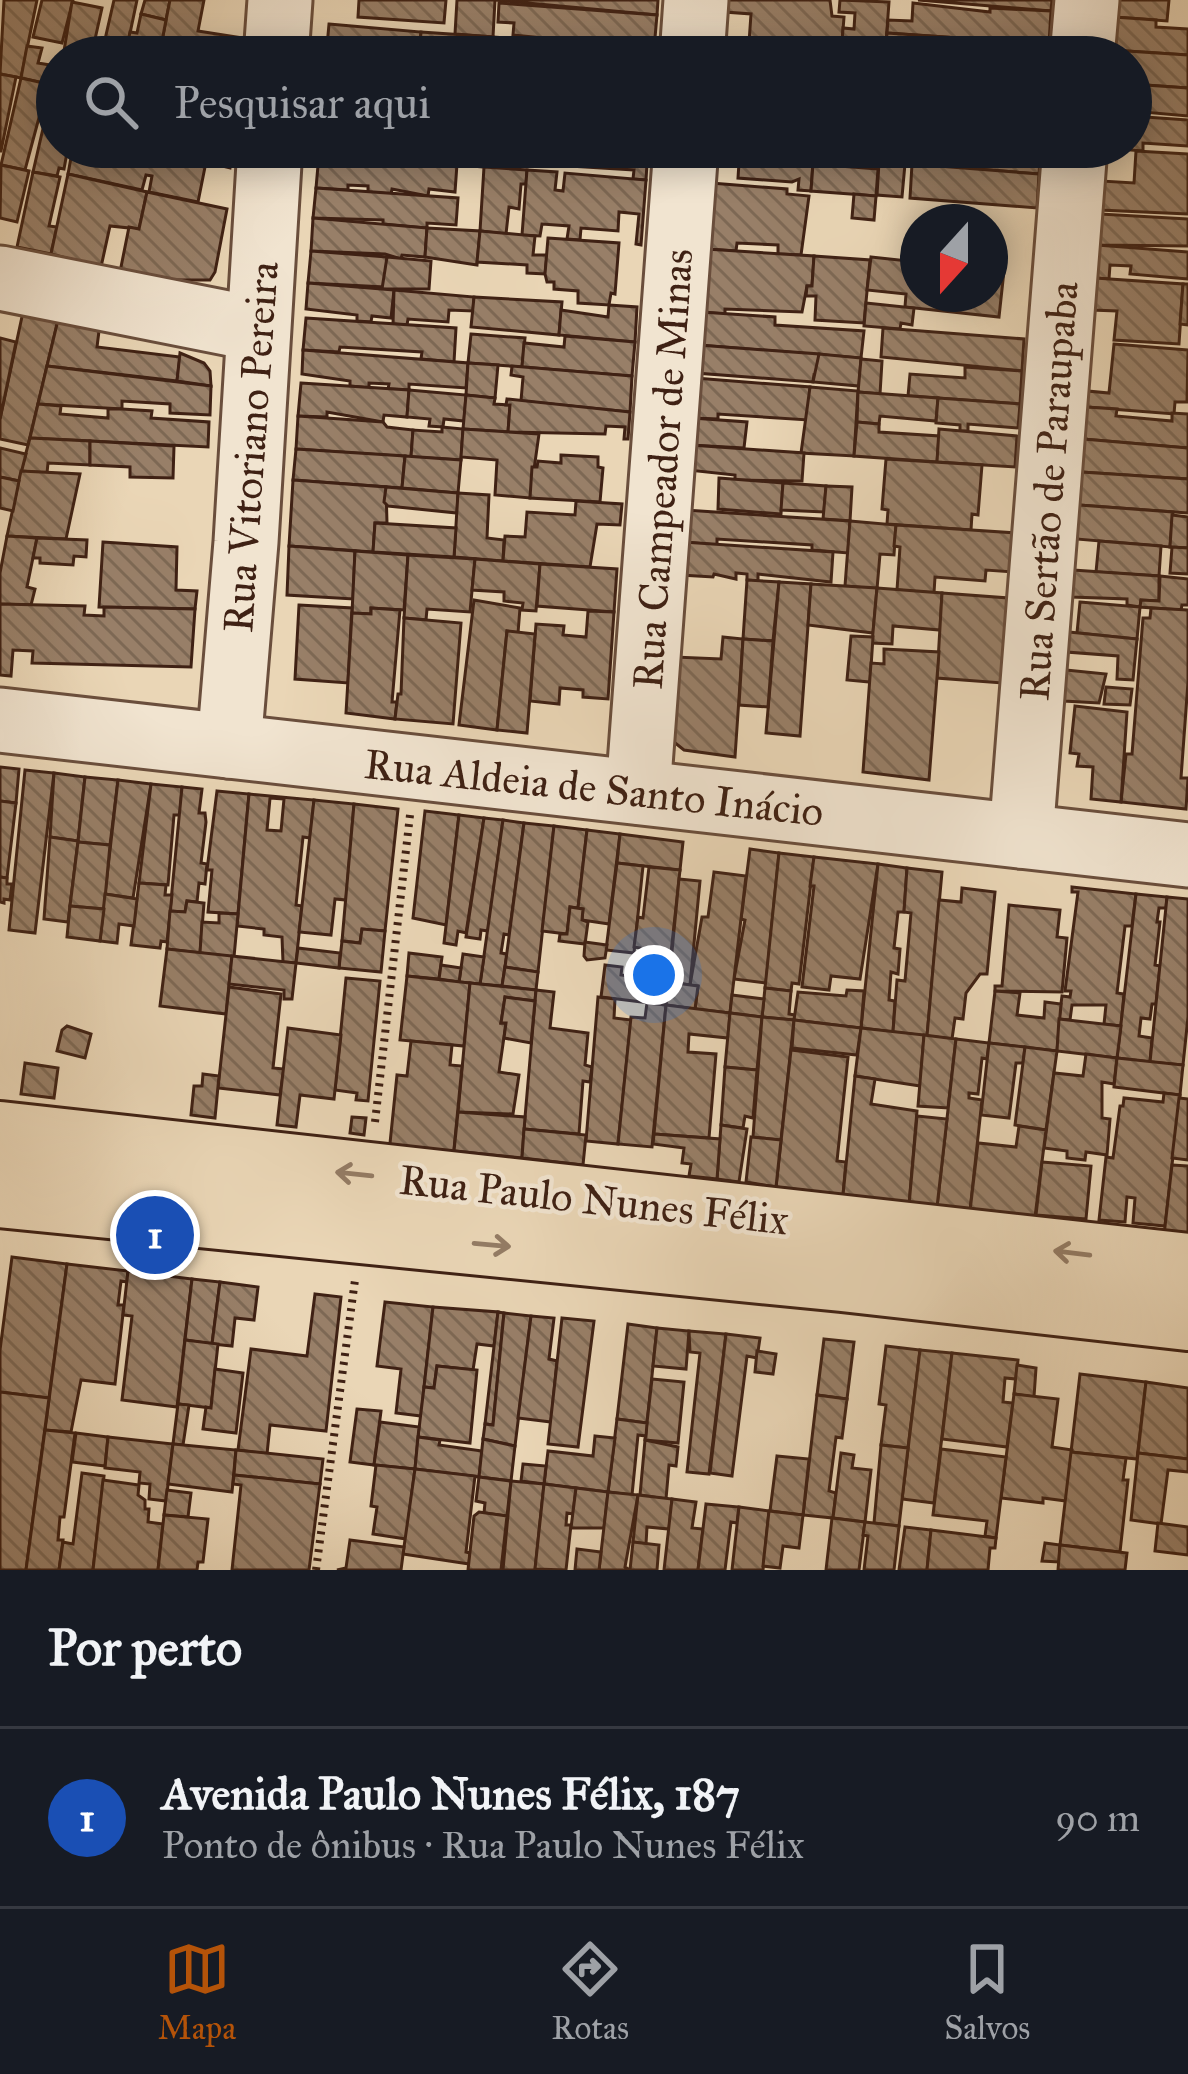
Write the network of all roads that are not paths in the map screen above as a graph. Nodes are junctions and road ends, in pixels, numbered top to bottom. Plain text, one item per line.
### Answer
1 (280, 0) edge
2 (696, 0) edge
3 (1087, 0) edge
4 (277, 36) edge
5 (693, 36) edge
6 (1084, 36) edge
7 (268, 168) edge
8 (684, 168) edge
9 (1073, 168) edge
10 (0, 278) edge
11 (257, 329) junction
12 (0, 720) edge
13 (229, 746) junction
14 (638, 792) junction
15 (1022, 836) junction
16 (1188, 855) edge
17 (0, 1135) edge
18 (0, 1195) edge
19 (365, 1204) junction
20 (1188, 1267) edge
21 (1188, 1317) edge

1 - 4 street
2 - 5 street
3 - 6 street
7 - 11 street, Rua Vitoriano Pereira
8 - 14 street, Rua Campeador de Minas
9 - 15 street, Rua Sertão de Paraupaba
10 - 11 street
11 - 13 street, Rua Vitoriano Pereira
12 - 13 street, Rua Aldeia de Santo Inácio
13 - 14 street, Rua Aldeia de Santo Inácio
14 - 15 street, Rua Aldeia de Santo Inácio
15 - 16 street, Rua Aldeia de Santo Inácio
19 -> 17 main road, Rua Paulo Nunes Félix
18 - 19 main road, Rua Paulo Nunes Félix
20 -> 19 main road, Rua Paulo Nunes Félix
19 -> 21 main road, Rua Paulo Nunes Félix

